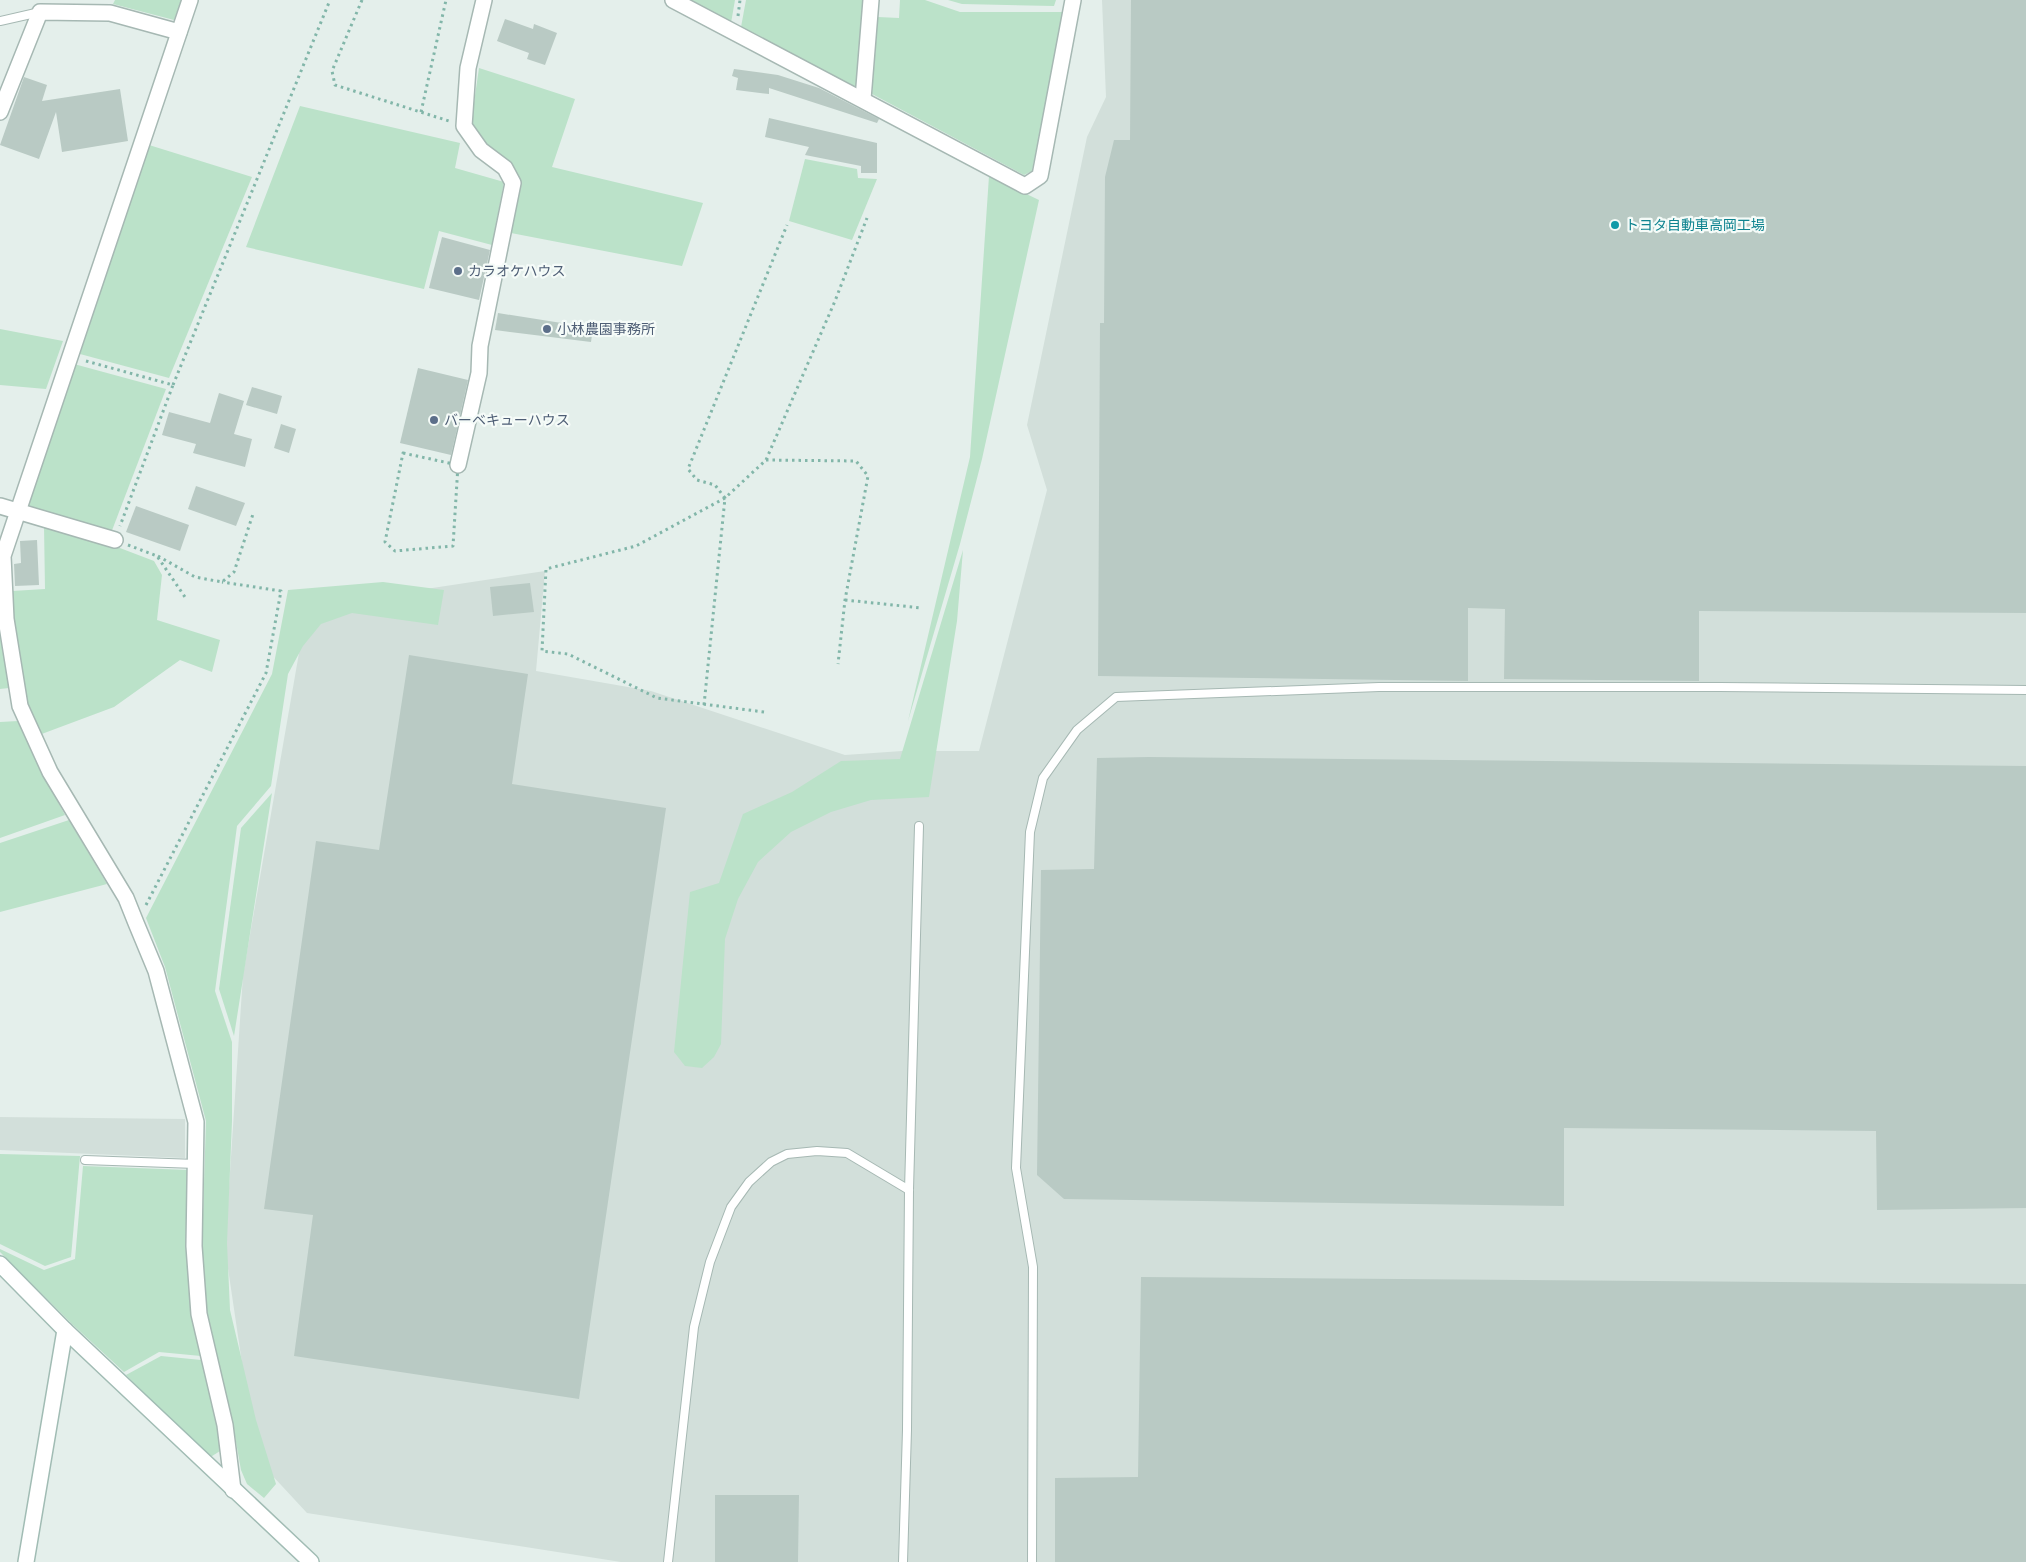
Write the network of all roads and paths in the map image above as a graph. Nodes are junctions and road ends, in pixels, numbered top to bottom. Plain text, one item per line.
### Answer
1 (190, 0) edge
2 (330, 0) edge
3 (362, 0) edge
4 (446, 0) edge
5 (484, 0) edge
6 (673, 0) edge
7 (871, 0) edge
8 (1073, 0) edge
9 (40, 12) junction
10 (0, 21) edge
11 (179, 32) junction
12 (863, 100) junction
13 (0, 112) edge
14 (421, 112) junction
15 (464, 126) junction
16 (867, 218) dead end
17 (787, 225) dead end
18 (70, 356) junction
19 (173, 385) junction
20 (766, 460) junction
21 (458, 465) junction
22 (725, 498) junction
23 (0, 506) edge
24 (17, 511) junction
25 (253, 514) dead end
26 (115, 540) junction
27 (158, 556) junction
28 (222, 582) junction
29 (187, 600) dead end
30 (845, 600) junction
31 (922, 608) dead end
32 (838, 664) dead end
33 (2026, 690) edge
34 (704, 705) junction
35 (764, 712) dead end
36 (919, 826) dead end
37 (136, 923) junction
38 (85, 1160) dead end
39 (196, 1164) junction
40 (909, 1190) junction
41 (0, 1264) edge
42 (65, 1330) junction
43 (233, 1490) junction
44 (26, 1562) edge
45 (311, 1562) edge
46 (668, 1562) edge
47 (903, 1562) edge
48 (1032, 1562) edge

1 - 11 street
2 - 19 path
3 - 14 path
4 - 14 path
5 - 15 street
6 - 12 street
7 - 12 street
8 - 12 street
9 - 10 lane
9 - 11 street
9 - 13 street
11 - 18 street
14 - 15 path
15 - 21 street
16 - 20 path
17 - 22 path
18 - 19 path
18 - 24 street
19 - 26 path
20 - 22 path
20 - 30 path
21 - 21 path
22 - 34 path
22 - 34 path
23 - 24 street
24 - 26 street
24 - 37 street
25 - 28 path
26 - 27 path
27 - 28 path
27 - 29 path
28 - 37 path
30 - 31 path
30 - 32 path
33 - 48 lane
34 - 35 path
36 - 40 lane
37 - 39 street
38 - 39 lane
39 - 43 street
40 - 46 lane
40 - 47 lane
41 - 42 street
42 - 43 street
42 - 44 street
43 - 45 street

